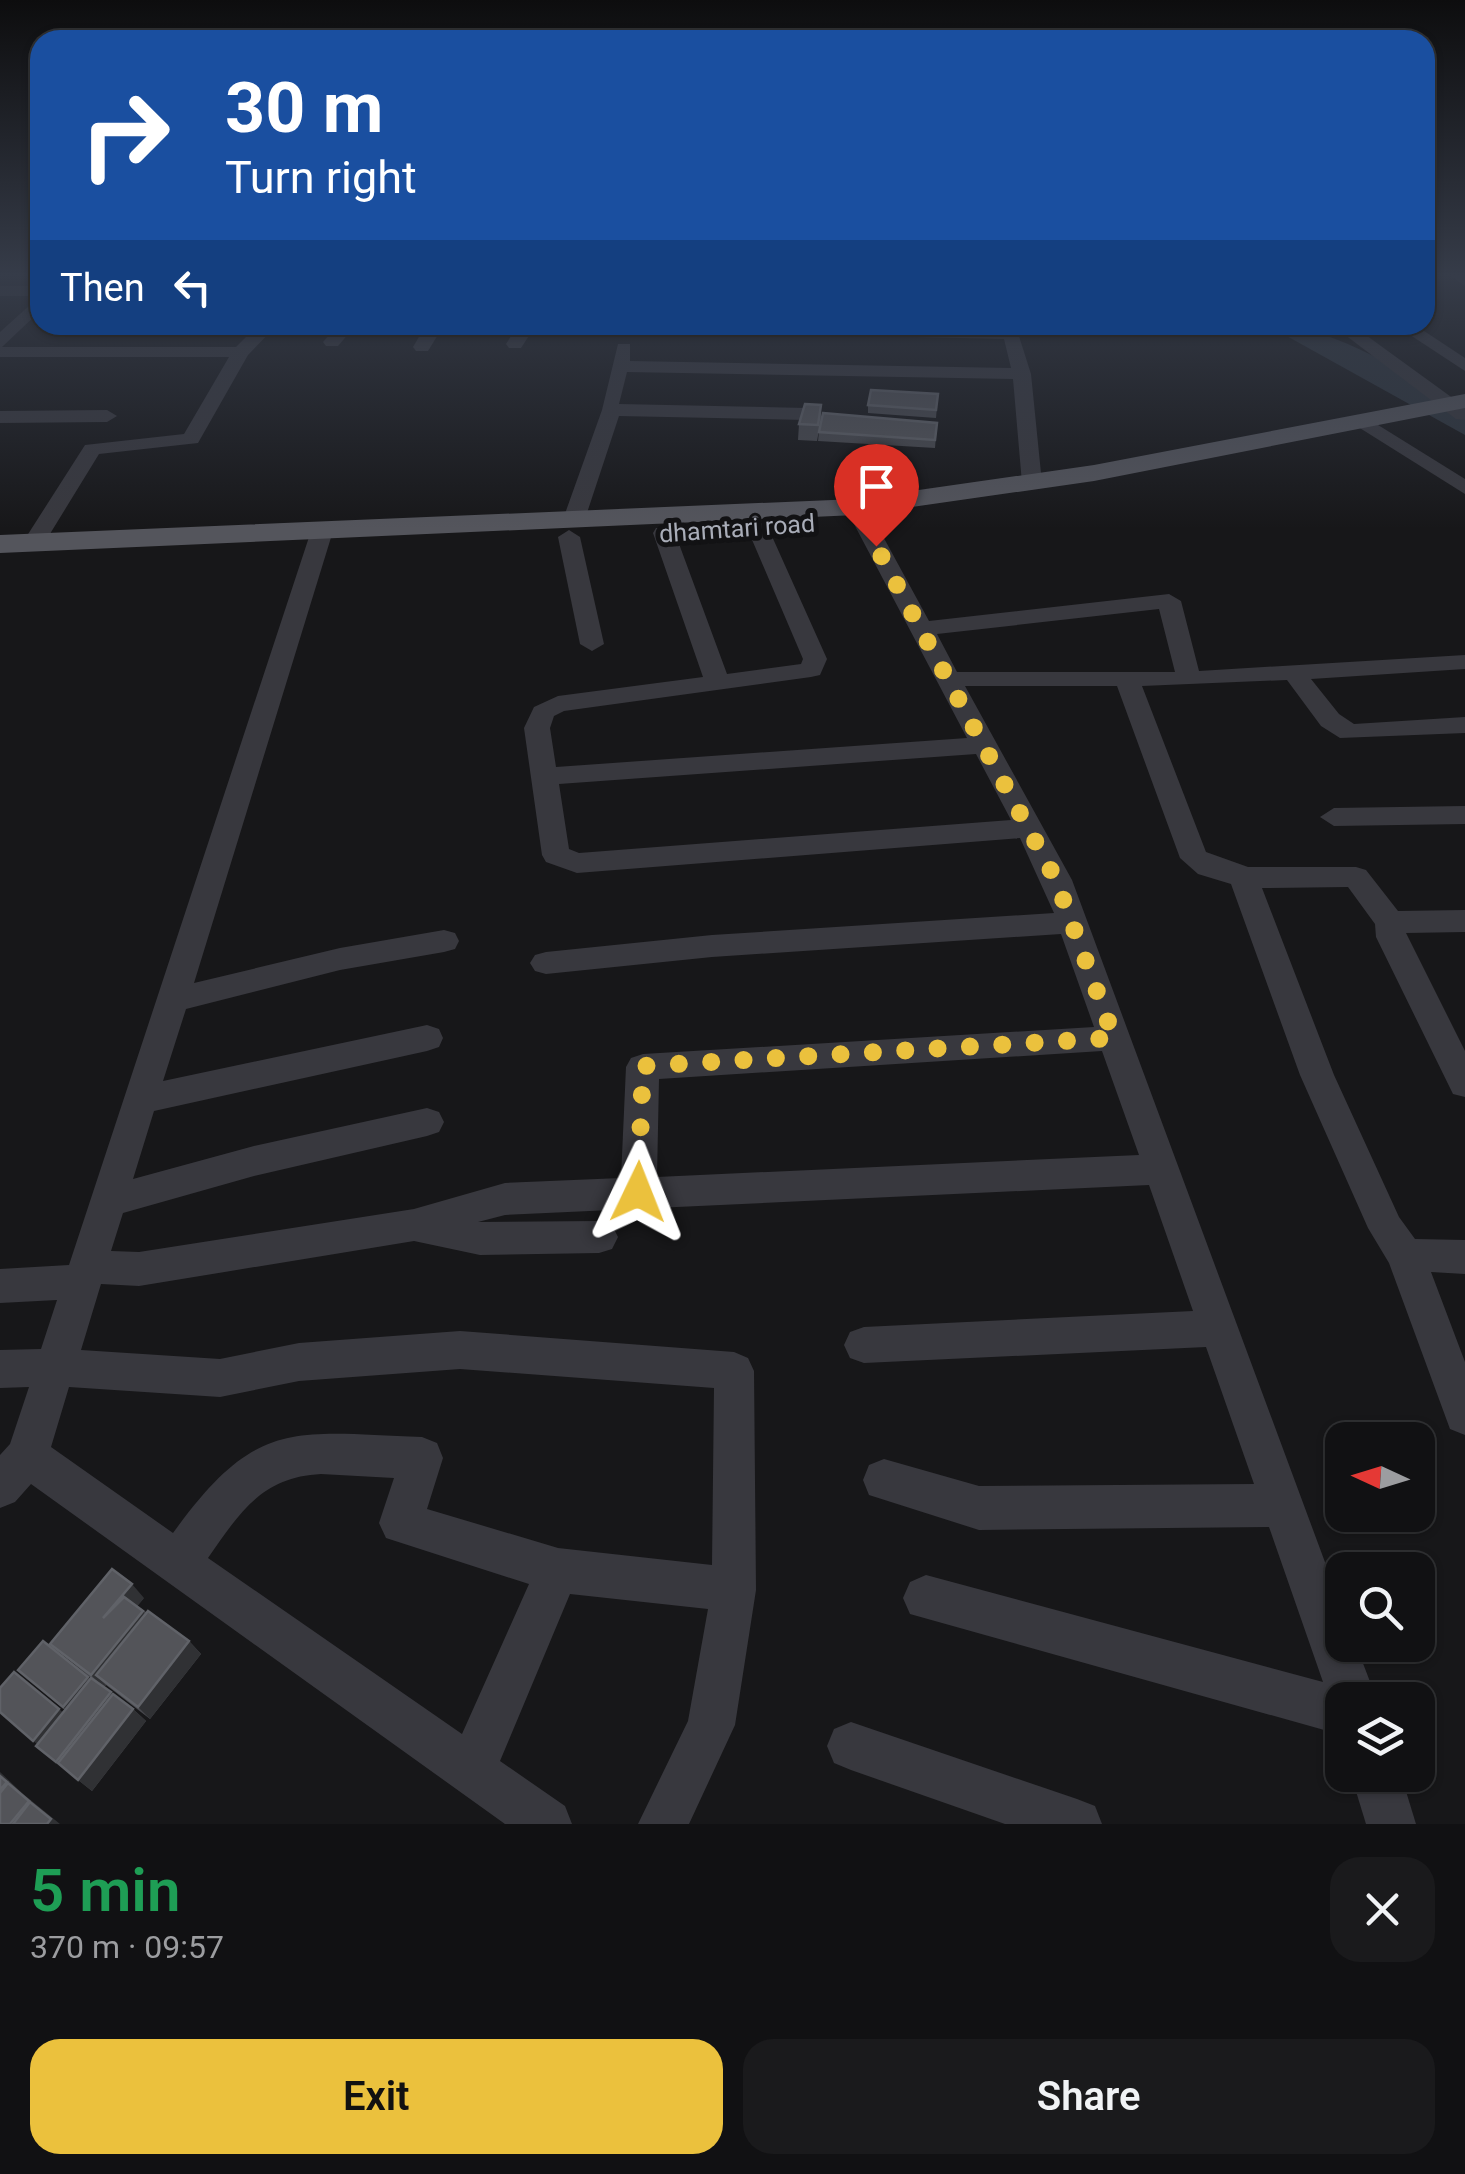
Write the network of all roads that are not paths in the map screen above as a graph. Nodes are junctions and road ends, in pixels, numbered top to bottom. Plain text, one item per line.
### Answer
1 (237, 359) edge
2 (622, 359) edge
3 (818, 359) edge
4 (1018, 359) edge
5 (1386, 359) edge
6 (1400, 359) edge
7 (620, 366) junction
8 (818, 368) junction
9 (1022, 374) junction
10 (1452, 409) edge
11 (611, 410) junction
12 (806, 414) edge
13 (107, 416) dead end
14 (0, 417) edge
15 (1370, 426) junction
16 (1032, 483) junction
17 (1465, 488) edge
18 (859, 513) junction
19 (758, 528) junction
20 (571, 529) junction
21 (664, 533) junction
22 (319, 539) junction
23 (34, 542) junction
24 (0, 544) edge
25 (0, 558) edge
26 (921, 629) junction
27 (592, 644) dead end
28 (1465, 662) edge
29 (1294, 672) junction
30 (1189, 678) junction
31 (948, 679) junction
32 (1127, 679) junction
33 (716, 680) junction
34 (1465, 724) edge
35 (984, 744) junction
36 (542, 778) junction
37 (1465, 816) edge
38 (1334, 817) dead end
39 (1029, 828) junction
40 (1243, 876) junction
41 (1465, 921) edge
42 (1390, 922) junction
43 (1072, 924) junction
44 (444, 941) dead end
45 (546, 963) dead end
46 (172, 1000) junction
47 (428, 1038) dead end
48 (1114, 1038) junction
49 (1465, 1084) edge
50 (140, 1101) junction
51 (427, 1122) dead end
52 (1161, 1169) junction
53 (638, 1192) junction
54 (108, 1202) junction
55 (414, 1226) junction
56 (599, 1237) dead end
57 (1406, 1255) junction
58 (1465, 1257) edge
59 (85, 1274) junction
60 (0, 1286) edge
61 (1218, 1328) junction
62 (864, 1345) dead end
63 (56, 1367) junction
64 (0, 1369) edge
65 (1465, 1415) edge
66 (13, 1472) edge
67 (884, 1480) dead end
68 (1282, 1505) junction
69 (178, 1562) junction
70 (558, 1570) junction
71 (734, 1590) junction
72 (926, 1598) dead end
73 (1346, 1682) edge
74 (1325, 1706) edge
75 (850, 1746) dead end
76 (471, 1770) junction
77 (1381, 1792) edge
78 (547, 1824) edge
79 (663, 1824) edge
80 (1078, 1824) edge
81 (1391, 1824) edge

1 - 23 street
2 - 7 street
3 - 8 street
4 - 9 street
5 - 10 street
6 - 10 street
7 - 8 street
7 - 11 street
8 - 9 street
9 - 16 street
10 - 15 main road, dhamtari road
11 - 12 street
11 - 20 street
13 - 14 street
15 - 16 main road
15 - 17 street
15 - 18 main road, dhamtari road
16 - 18 main road
18 - 19 main road, dhamtari road
18 - 20 main road
18 - 26 street
19 - 21 main road, dhamtari road
19 - 33 street
20 - 21 main road, dhamtari road
20 - 22 main road, dhamtari road
20 - 27 street
21 - 33 street
22 - 23 main road
22 - 25 main road, dhamtari road
22 - 46 street
23 - 24 main road
26 - 30 street
26 - 31 street
28 - 29 street
29 - 30 street
29 - 34 street
30 - 32 street
31 - 32 street
31 - 35 street
32 - 40 street
33 - 36 street
35 - 36 street
35 - 39 street
36 - 39 street
37 - 38 street
39 - 43 street
40 - 42 street
40 - 57 street
41 - 42 street
42 - 49 street
43 - 45 street
43 - 48 street
44 - 46 street
46 - 50 street
47 - 50 street
48 - 52 street
48 - 53 street
50 - 54 street
51 - 54 street
52 - 53 street
52 - 61 street
53 - 55 street
54 - 59 street
55 - 56 street
55 - 59 street
57 - 58 street
57 - 65 street
59 - 60 street
59 - 63 street
61 - 62 street
61 - 68 street
63 - 64 street
63 - 66 street
63 - 71 street
66 - 69 street
67 - 68 street
68 - 73 street
69 - 70 street
69 - 76 street
70 - 71 street
70 - 76 street
71 - 79 street
72 - 74 street
75 - 80 street
76 - 78 street
77 - 81 street

